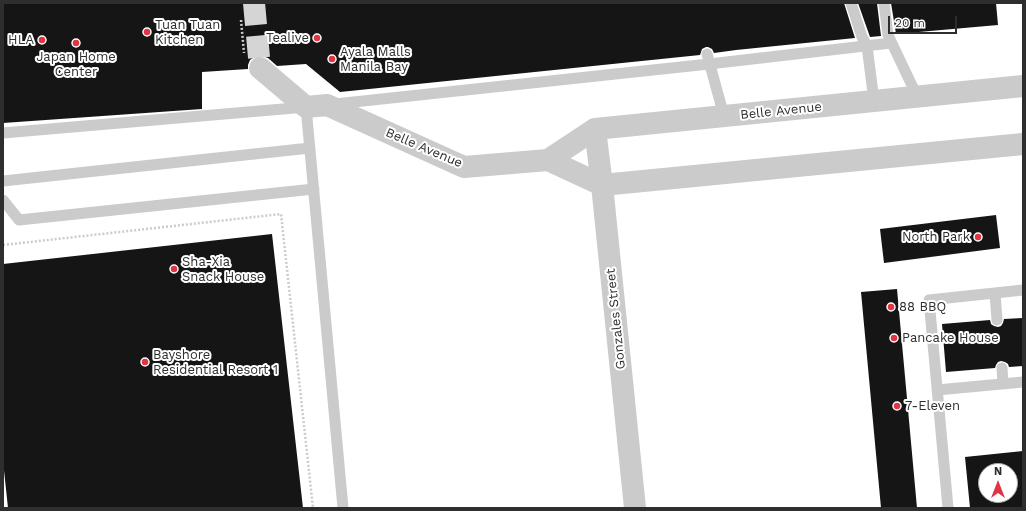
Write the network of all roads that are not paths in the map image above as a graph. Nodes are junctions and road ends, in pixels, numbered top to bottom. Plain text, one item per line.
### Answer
1 (851, 3) edge
2 (884, 3) edge
3 (891, 42) junction
4 (867, 46) junction
5 (708, 59) junction
6 (260, 68) tunnel mouth
7 (1023, 86) edge
8 (918, 96) junction
9 (874, 101) junction
10 (327, 105) junction
11 (306, 107) junction
12 (724, 116) junction
13 (595, 129) junction
14 (3, 133) edge
15 (1023, 144) edge
16 (310, 148) junction
17 (548, 160) junction
18 (3, 181) edge
19 (602, 185) junction
20 (314, 189) junction
21 (3, 200) edge
22 (1023, 290) edge
23 (995, 293) junction
24 (997, 320) dead end
25 (1002, 368) dead end
26 (1023, 382) edge
27 (1003, 384) junction
28 (937, 390) junction
29 (343, 508) edge
30 (635, 508) edge
31 (948, 508) edge

1 - 4 lane
2 - 3 lane
3 - 4 lane
3 - 8 lane
4 - 5 lane
4 - 9 lane
5 - 10 lane
5 - 12 lane
6 - 11 street
7 - 8 street, Belle Avenue
8 - 9 street, Belle Avenue
9 - 12 street, Belle Avenue
10 - 11 street, Belle Avenue
10 - 17 street, Belle Avenue
11 - 14 lane
11 - 16 lane
12 - 13 street, Belle Avenue
13 - 17 street, Belle Avenue
13 - 19 street, Gonzales Street
15 - 19 street
16 - 18 lane
16 - 20 lane
17 - 19 street, Belle Avenue
19 - 30 street, Gonzales Street
20 - 21 lane
20 - 29 lane
22 - 23 lane
23 - 24 lane
23 - 28 lane
25 - 27 lane
26 - 27 lane
27 - 28 lane
28 - 31 lane

